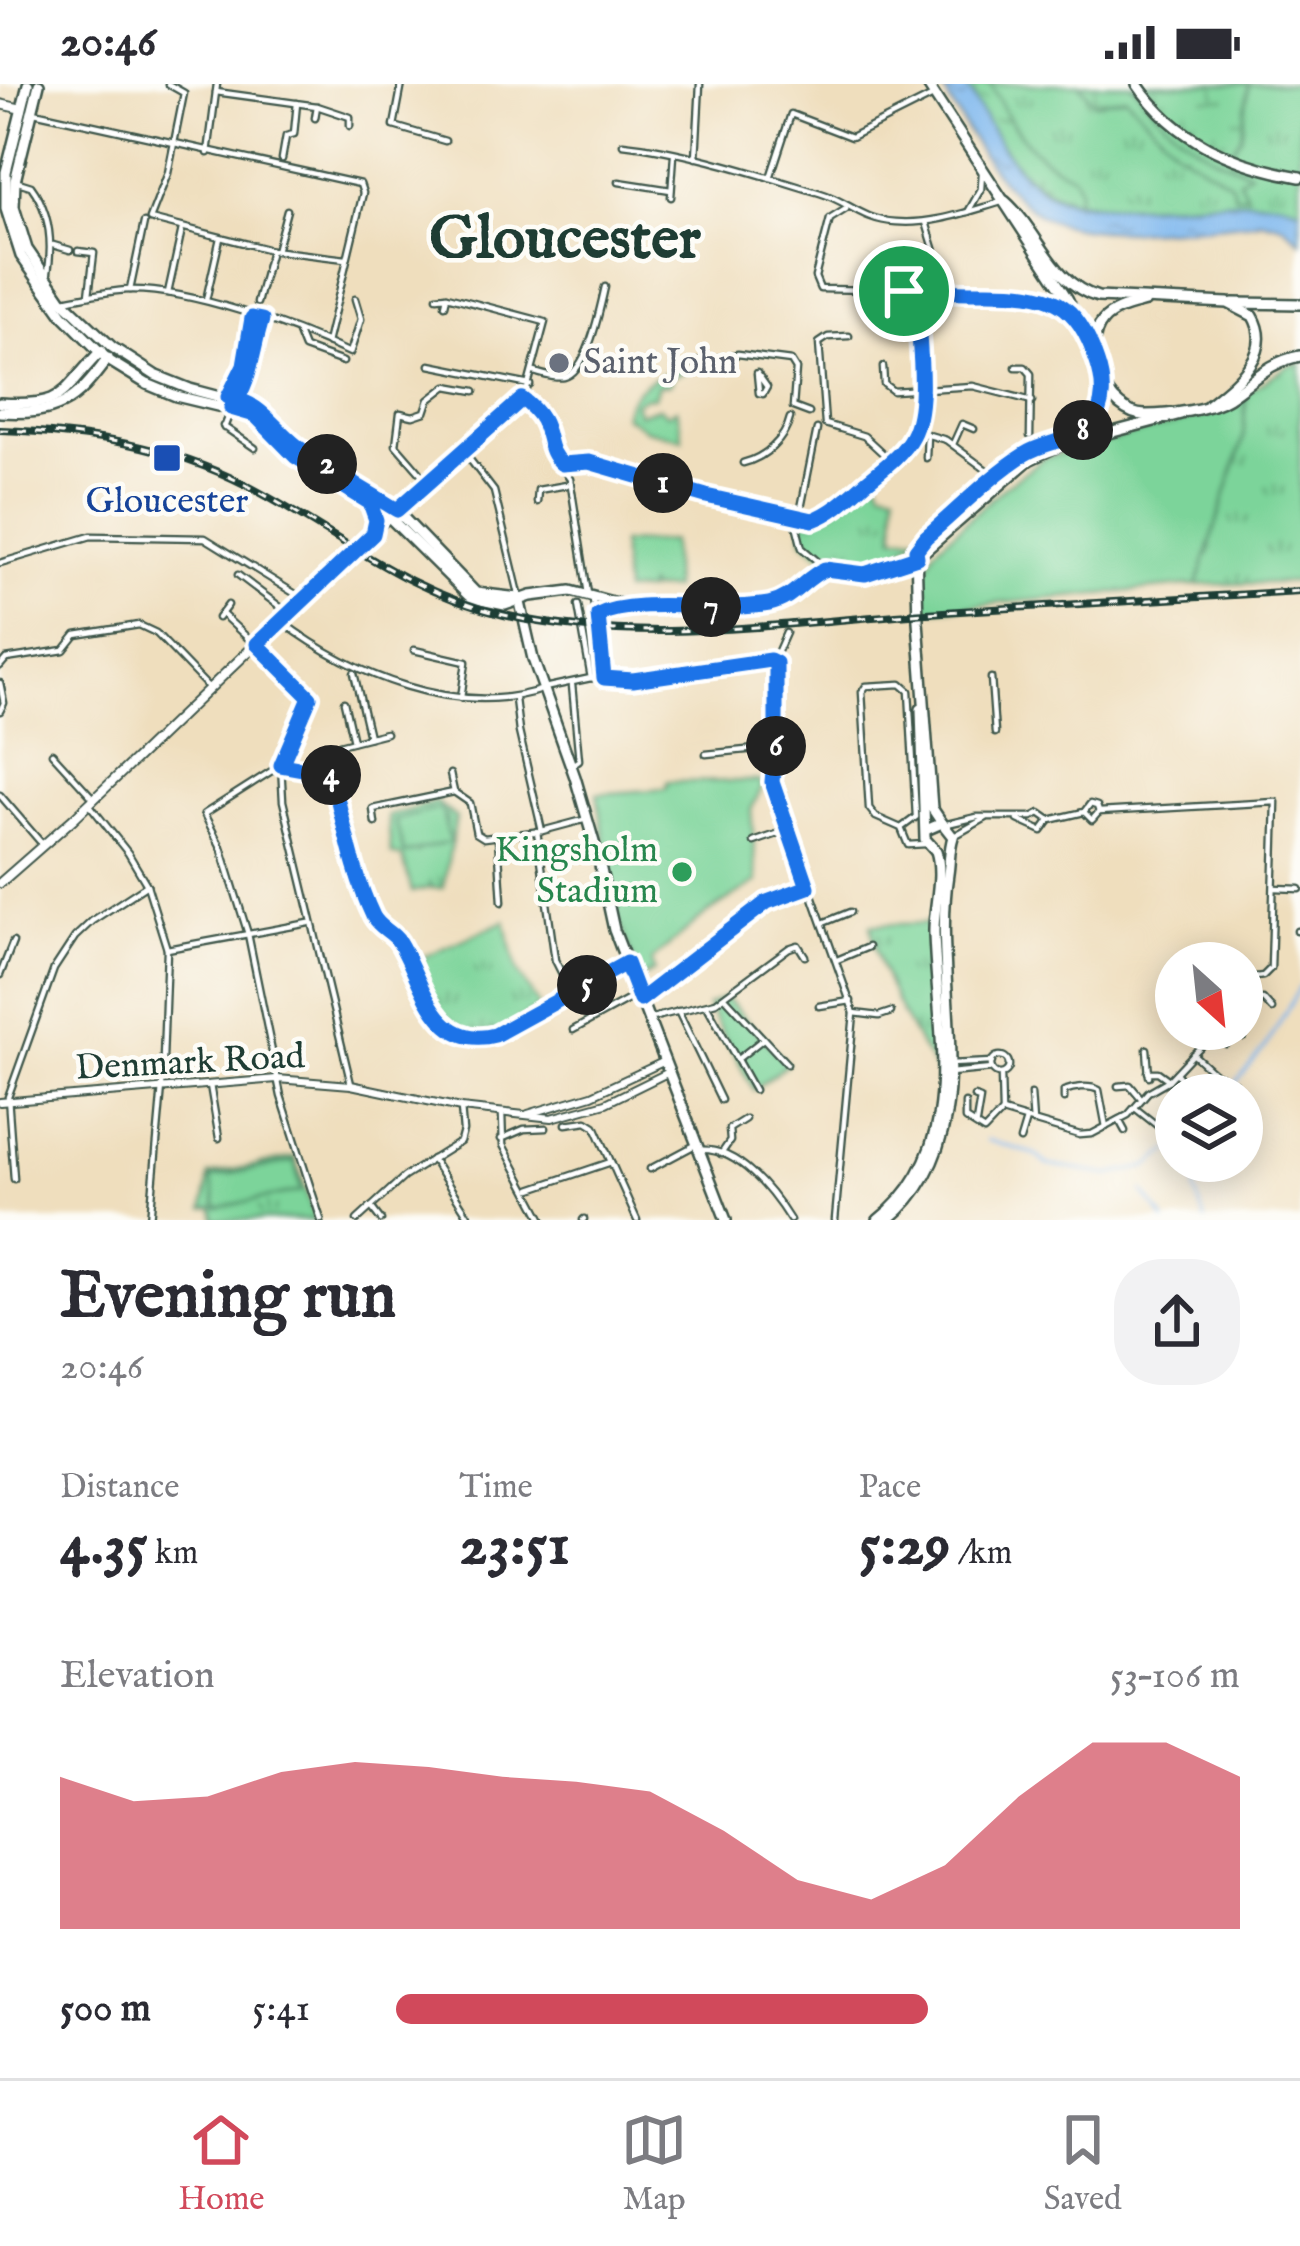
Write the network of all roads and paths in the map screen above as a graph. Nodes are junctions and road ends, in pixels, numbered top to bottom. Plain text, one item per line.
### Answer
1 (28, 84) edge
2 (39, 84) edge
3 (168, 84) edge
4 (402, 84) edge
5 (700, 84) edge
6 (927, 84) edge
7 (1137, 84) edge
8 (216, 88) edge
9 (934, 96) junction
10 (297, 103) junction
11 (0, 104) edge
12 (317, 106) junction
13 (27, 110) junction
14 (315, 118) dead end
15 (350, 126) dead end
16 (445, 141) dead end
17 (623, 144) dead end
18 (174, 145) junction
19 (208, 153) junction
20 (674, 155) junction
21 (696, 158) junction
22 (282, 159) dead end
23 (982, 173) junction
24 (1300, 177) edge
25 (770, 178) junction
26 (15, 181) junction
27 (619, 182) dead end
28 (826, 194) junction
29 (1005, 201) junction
30 (846, 209) junction
31 (287, 210) dead end
32 (968, 212) junction
33 (835, 213) junction
34 (147, 221) junction
35 (926, 222) junction
36 (182, 230) junction
37 (220, 238) junction
38 (53, 245) junction
39 (273, 251) junction
40 (346, 259) junction
41 (46, 280) junction
42 (261, 285) junction
43 (605, 287) dead end
44 (273, 288) dead end
45 (130, 290) junction
46 (904, 291) junction
47 (934, 292) junction
48 (168, 293) junction
49 (89, 295) junction
50 (447, 296) junction
51 (437, 297) dead end
52 (355, 299) dead end
53 (56, 300) junction
54 (206, 301) junction
55 (1156, 301) junction
56 (257, 303) dead end
57 (1228, 304) junction
58 (1298, 304) edge
59 (445, 305) dead end
60 (917, 305) junction
61 (1078, 317) junction
62 (252, 318) junction
63 (262, 320) junction
64 (298, 333) junction
65 (849, 336) dead end
66 (327, 343) junction
67 (112, 347) junction
68 (104, 356) junction
69 (1300, 356) edge
70 (1096, 358) junction
71 (343, 362) dead end
72 (692, 363) dead end
73 (430, 365) dead end
74 (883, 367) dead end
75 (1016, 367) dead end
76 (534, 372) junction
77 (1103, 383) junction
78 (530, 385) junction
79 (920, 388) junction
80 (475, 391) dead end
81 (522, 399) junction
82 (232, 401) junction
83 (1032, 401) junction
84 (1209, 404) junction
85 (0, 408) edge
86 (1192, 408) junction
87 (791, 413) junction
88 (809, 413) dead end
89 (818, 428) dead end
90 (974, 429) dead end
91 (915, 431) junction
92 (927, 434) junction
93 (1030, 436) dead end
94 (953, 444) junction
95 (255, 448) dead end
96 (464, 452) junction
97 (926, 458) dead end
98 (891, 460) junction
99 (566, 463) junction
100 (742, 463) dead end
101 (996, 470) dead end
102 (429, 483) junction
103 (569, 485) junction
104 (537, 502) dead end
105 (370, 503) junction
106 (393, 513) junction
107 (798, 518) junction
108 (373, 534) junction
109 (917, 557) junction
110 (0, 563) edge
111 (825, 569) junction
112 (238, 575) dead end
113 (584, 575) junction
114 (572, 591) junction
115 (590, 595) junction
116 (302, 598) junction
117 (519, 598) junction
118 (229, 605) dead end
119 (631, 607) junction
120 (580, 610) dead end
121 (284, 616) junction
122 (596, 618) junction
123 (786, 633) dead end
124 (257, 644) junction
125 (414, 650) dead end
126 (774, 660) junction
127 (0, 666) edge
128 (354, 673) dead end
129 (591, 678) junction
130 (604, 678) junction
131 (991, 678) dead end
132 (0, 683) edge
133 (572, 685) junction
134 (209, 688) junction
135 (543, 688) junction
136 (922, 692) junction
137 (461, 698) junction
138 (515, 698) junction
139 (344, 703) dead end
140 (0, 711) edge
141 (386, 733) dead end
142 (995, 733) dead end
143 (369, 737) junction
144 (353, 741) junction
145 (776, 747) junction
146 (52, 753) dead end
147 (706, 754) dead end
148 (570, 764) junction
149 (281, 765) junction
150 (328, 772) junction
151 (450, 774) dead end
152 (454, 792) junction
153 (0, 795) edge
154 (90, 801) junction
155 (986, 818) junction
156 (587, 819) junction
157 (1050, 820) junction
158 (1032, 821) junction
159 (375, 823) dead end
160 (944, 824) junction
161 (901, 828) junction
162 (926, 830) junction
163 (540, 831) junction
164 (786, 831) junction
165 (498, 837) junction
166 (754, 842) dead end
167 (951, 842) junction
168 (43, 845) junction
169 (931, 848) junction
170 (0, 883) edge
171 (147, 885) junction
172 (808, 887) junction
173 (1275, 888) junction
174 (1300, 889) edge
175 (502, 902) dead end
176 (847, 915) dead end
177 (309, 922) junction
178 (823, 922) junction
179 (248, 934) junction
180 (13, 943) dead end
181 (868, 947) dead end
182 (167, 949) junction
183 (805, 956) dead end
184 (837, 960) junction
185 (626, 963) junction
186 (1, 972) edge
187 (562, 974) dead end
188 (1263, 976) edge
189 (639, 997) junction
190 (725, 997) junction
191 (1263, 1000) edge
192 (851, 1001) junction
193 (707, 1006) junction
194 (824, 1007) dead end
195 (1272, 1009) dead end
196 (678, 1011) junction
197 (891, 1012) dead end
198 (854, 1013) junction
199 (646, 1019) junction
200 (573, 1030) dead end
201 (763, 1039) junction
202 (1147, 1049) dead end
203 (1197, 1050) edge
204 (1193, 1054) junction
205 (739, 1058) junction
206 (787, 1064) dead end
207 (992, 1066) junction
208 (665, 1068) junction
209 (946, 1069) junction
210 (1176, 1072) edge
211 (1161, 1074) edge
212 (1218, 1074) edge
213 (1001, 1075) junction
214 (277, 1079) junction
215 (210, 1082) junction
216 (351, 1085) junction
217 (1118, 1085) dead end
218 (162, 1087) junction
219 (1155, 1089) edge
220 (754, 1090) dead end
221 (1031, 1094) dead end
222 (974, 1097) dead end
223 (1142, 1098) junction
224 (721, 1100) dead end
225 (1064, 1100) dead end
226 (4, 1102) edge
227 (965, 1103) dead end
228 (461, 1108) junction
229 (1136, 1108) junction
230 (1003, 1112) junction
231 (502, 1114) junction
232 (524, 1115) junction
233 (745, 1119) dead end
234 (1119, 1120) junction
235 (1029, 1121) junction
236 (976, 1123) junction
237 (1155, 1123) edge
238 (566, 1124) dead end
239 (1045, 1126) junction
240 (1106, 1127) junction
241 (547, 1128) dead end
242 (1125, 1131) dead end
243 (1097, 1132) junction
244 (1042, 1134) dead end
245 (219, 1138) dead end
246 (501, 1139) junction
247 (1020, 1140) dead end
248 (1102, 1142) dead end
249 (698, 1148) junction
250 (721, 1154) junction
251 (432, 1159) junction
252 (665, 1161) junction
253 (611, 1162) junction
254 (650, 1168) dead end
255 (670, 1170) dead end
256 (14, 1179) dead end
257 (529, 1190) junction
258 (370, 1208) junction
259 (150, 1220) edge
260 (321, 1220) edge
261 (357, 1220) edge
262 (381, 1220) edge
263 (471, 1220) edge
264 (543, 1220) edge
265 (637, 1220) edge
266 (726, 1220) edge
267 (790, 1220) edge
268 (835, 1220) edge
269 (878, 1220) edge
270 (888, 1220) edge

1 - 13 main road
2 - 13 main road
3 - 18 street
4 - 16 street
5 - 21 street
6 - 9 main road
7 - 24 main road
8 - 10 street
8 - 19 street
9 - 23 main road
9 - 25 street
10 - 12 street
10 - 22 street
11 - 13 main road
12 - 14 street
12 - 15 street
13 - 18 street
13 - 26 main road
13 - 53 main road
17 - 20 street
18 - 19 street
18 - 34 street
19 - 40 street
20 - 21 street
20 - 27 street
21 - 25 street
23 - 29 main road
23 - 32 street
25 - 28 street
26 - 38 street
26 - 41 main road
28 - 30 street
28 - 33 street
29 - 32 street
29 - 55 main road
29 - 61 main road
30 - 33 street
30 - 35 street
31 - 39 street
32 - 35 street
33 - 46 street
34 - 36 street
34 - 45 street
35 - 47 street
36 - 37 street
36 - 48 street
37 - 39 street
37 - 54 street
38 - 41 street
38 - 49 street
39 - 40 street
39 - 42 street
40 - 66 street
41 - 53 main road
42 - 44 street
42 - 56 street
43 - 76 street
45 - 48 street
45 - 49 street
46 - 47 street
46 - 60 street
47 - 60 street
47 - 61 street
48 - 54 street
49 - 53 street
50 - 51 street
50 - 59 street
50 - 76 street
52 - 66 street
53 - 67 main road
53 - 68 main road
54 - 62 street
55 - 57 main road
55 - 70 main road
57 - 58 main road
57 - 84 main road
60 - 79 street
61 - 70 main road
62 - 63 street
62 - 82 street
63 - 64 street
63 - 82 street
64 - 66 street
64 - 71 street
65 - 98 street
67 - 68 main road
67 - 82 main road
68 - 82 main road
68 - 85 main road
69 - 84 main road
70 - 77 main road
72 - 87 street
73 - 78 street
74 - 79 street
75 - 83 street
76 - 78 street
77 - 86 main road
77 - 109 main road
78 - 81 street
79 - 83 street
79 - 91 street
80 - 102 street
81 - 96 street
81 - 99 street
82 - 95 street
82 - 105 main road
82 - 106 main road
83 - 93 street
84 - 86 main road
86 - 109 main road
87 - 88 street
87 - 100 street
89 - 107 street
90 - 94 street
91 - 92 street
91 - 98 street
92 - 94 street
92 - 97 street
94 - 101 street
96 - 102 street
96 - 117 street
98 - 107 street
99 - 103 street
99 - 107 street
102 - 106 street
103 - 104 street
103 - 113 street
105 - 106 main road
105 - 108 main road
106 - 108 main road
106 - 117 main road
107 - 111 street
108 - 116 main road
109 - 111 main road
109 - 136 main road
110 - 116 street
111 - 119 main road
112 - 121 street
113 - 114 street
113 - 115 street
114 - 115 main road
114 - 117 main road
115 - 119 main road
115 - 122 street
116 - 121 main road
117 - 135 main road
118 - 124 street
119 - 122 street
120 - 129 street
121 - 124 main road
121 - 137 street
122 - 130 street
123 - 126 street
124 - 134 main road
124 - 149 street
125 - 137 street
126 - 130 street
126 - 145 street
127 - 134 street
128 - 143 street
129 - 130 street
129 - 133 street
131 - 142 street
132 - 140 street
133 - 135 street
133 - 148 street
134 - 154 main road
135 - 138 street
135 - 148 main road
136 - 160 main road
136 - 162 main road
137 - 138 street
138 - 163 street
139 - 144 street
141 - 143 street
143 - 144 street
144 - 150 street
145 - 147 street
145 - 164 street
146 - 154 street
148 - 156 main road
149 - 150 street
149 - 177 street
149 - 179 street
150 - 185 street
151 - 152 street
152 - 159 street
152 - 165 street
153 - 168 street
154 - 168 main road
154 - 171 street
155 - 158 street
155 - 160 street
155 - 167 street
156 - 163 street
156 - 185 main road
157 - 158 street
157 - 158 street
157 - 173 street
160 - 162 main road
160 - 167 main road
161 - 161 street
161 - 169 street
162 - 169 main road
163 - 165 street
163 - 187 street
164 - 166 street
164 - 172 street
165 - 175 street
167 - 169 main road
167 - 209 main road
168 - 170 main road
169 - 209 main road
171 - 182 street
171 - 226 street
172 - 178 street
172 - 189 street
173 - 174 street
173 - 188 street
176 - 178 street
177 - 179 street
177 - 216 street
178 - 184 street
179 - 182 street
179 - 214 street
180 - 186 street
181 - 184 street
182 - 218 street
183 - 190 street
184 - 192 street
185 - 189 main road
189 - 199 main road
189 - 200 street
190 - 193 street
190 - 201 street
191 - 195 street
192 - 194 street
192 - 198 street
193 - 196 street
193 - 205 street
196 - 199 street
196 - 224 street
197 - 198 street
198 - 268 street
199 - 208 main road
201 - 205 street
201 - 206 street
202 - 211 street
203 - 204 street
204 - 210 street
204 - 212 street
205 - 220 street
207 - 209 street
207 - 213 street
207 - 213 street
208 - 232 street, Denmark Road
208 - 232 street, Denmark Road
208 - 249 main road
209 - 269 main road
209 - 270 main road
213 - 230 street
214 - 215 street, Denmark Road
214 - 216 street, Denmark Road
214 - 260 street
215 - 218 street, Denmark Road
215 - 245 street
216 - 228 street, Denmark Road
217 - 223 street
218 - 226 street, Denmark Road
218 - 259 street
219 - 223 street
221 - 235 street
222 - 236 street
223 - 229 street
225 - 240 street
226 - 256 street
227 - 236 street
228 - 231 street, Denmark Road
228 - 251 street
229 - 234 street
229 - 237 street
230 - 235 street
230 - 236 street
231 - 232 street, Denmark Road
231 - 246 street
233 - 250 street
234 - 240 street
234 - 242 street
235 - 239 street
235 - 247 street
238 - 253 street
239 - 243 street
239 - 244 street
240 - 243 street
241 - 246 street
243 - 248 street
246 - 257 street
249 - 250 street
249 - 252 street
249 - 266 main road
250 - 267 street
251 - 258 street
251 - 263 street
252 - 254 street
252 - 255 street
253 - 257 street
253 - 265 street
257 - 264 street
258 - 261 street
258 - 262 street

